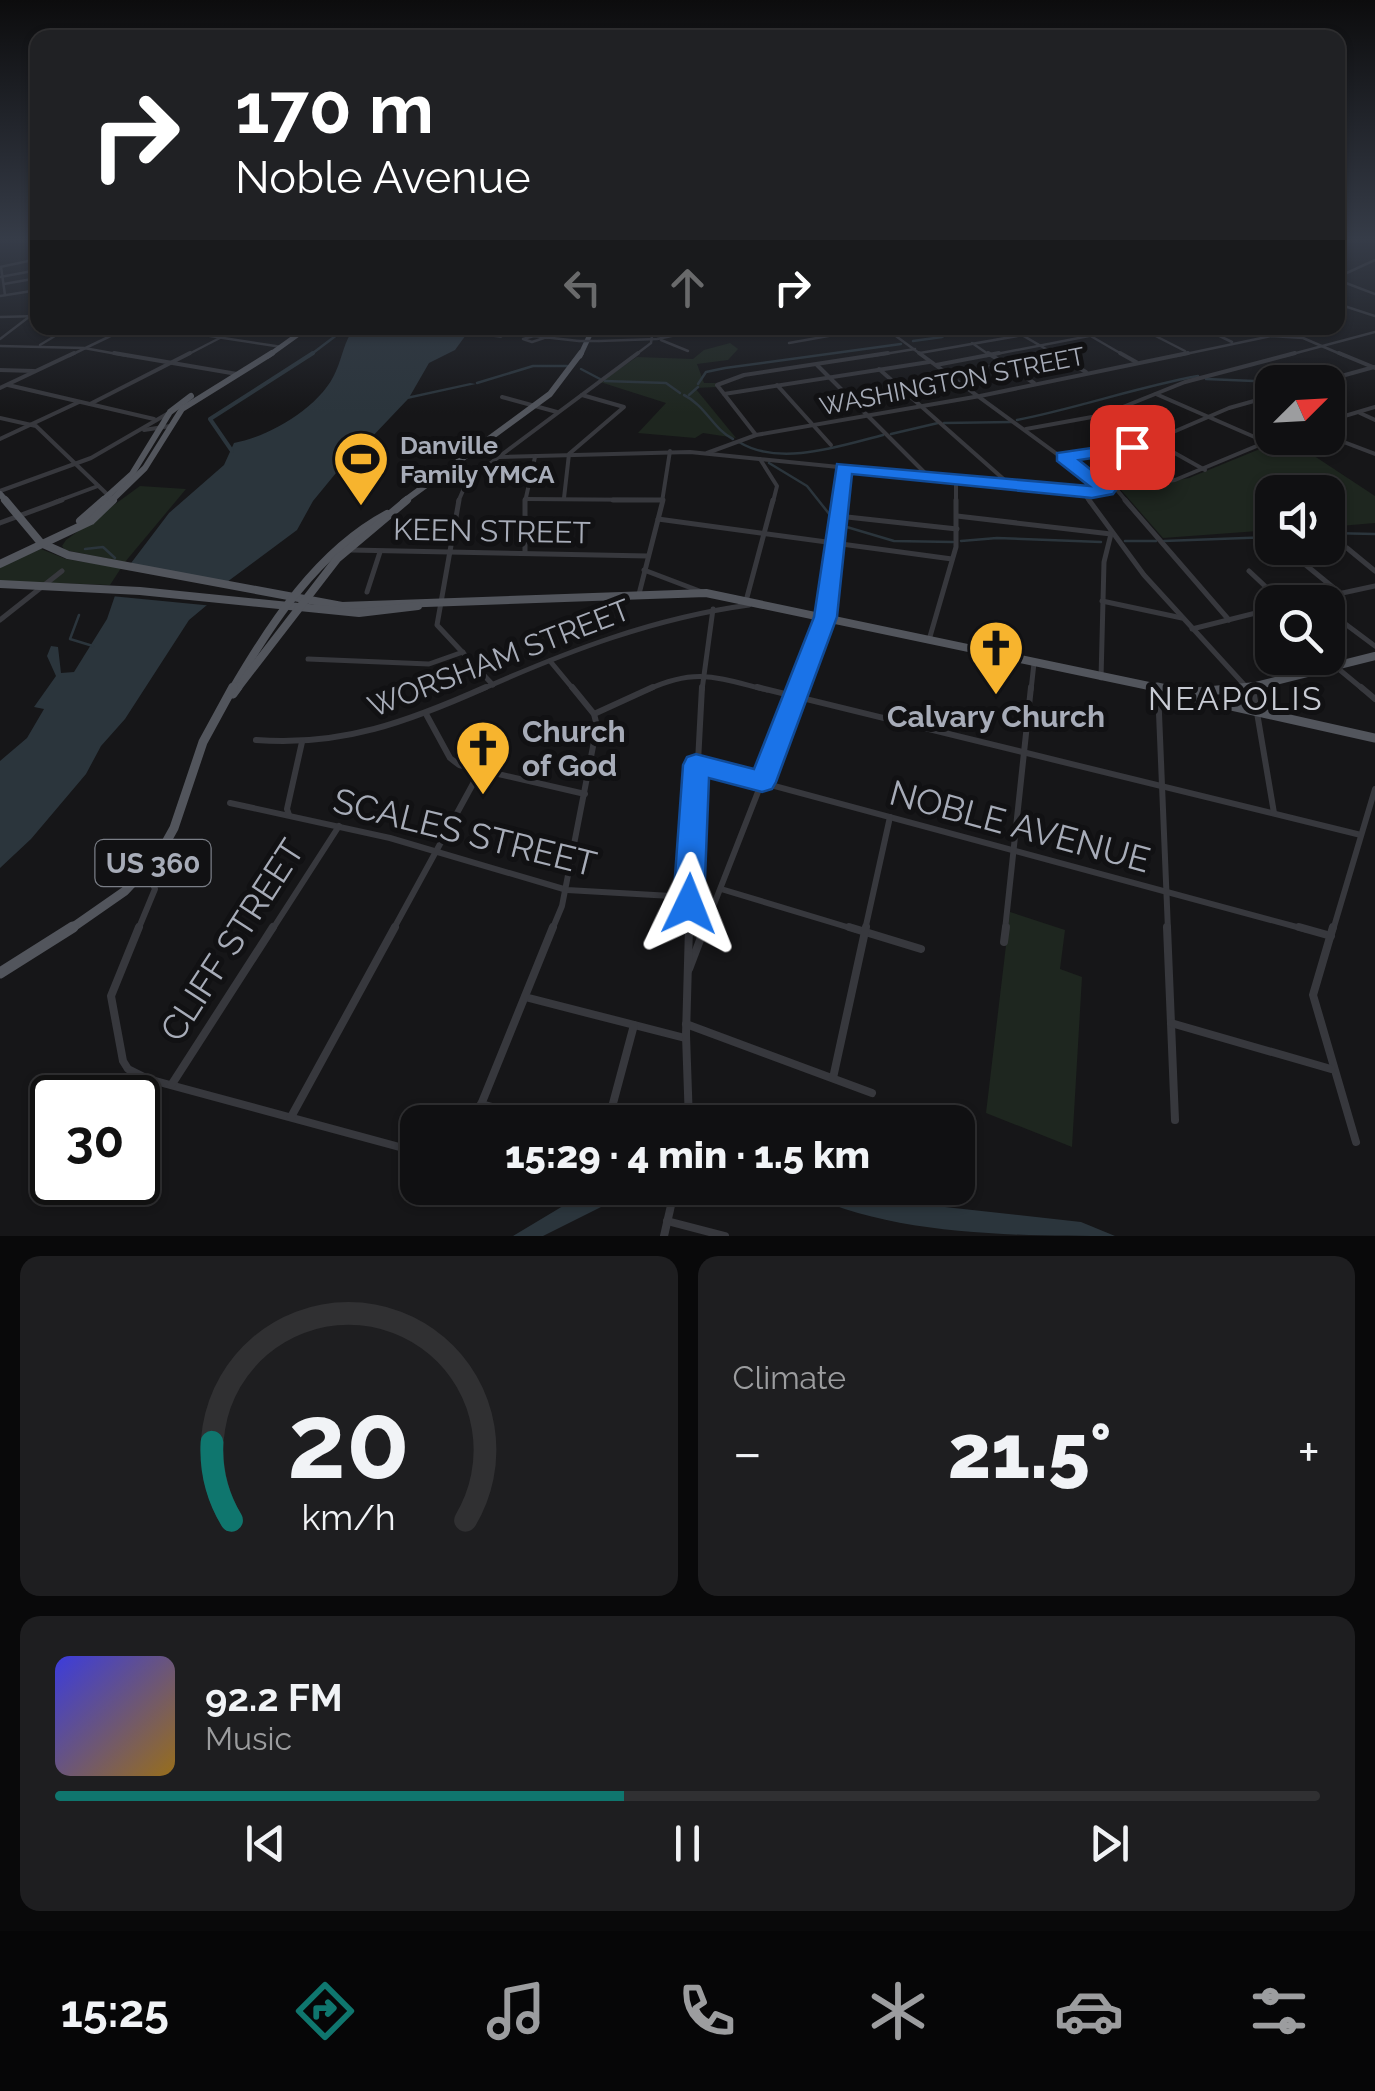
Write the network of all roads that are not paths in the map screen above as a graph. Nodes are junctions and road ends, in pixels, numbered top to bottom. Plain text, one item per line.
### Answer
1 (1345, 306) edge
2 (30, 314) edge
3 (1375, 316) edge
4 (0, 317) edge
5 (30, 318) edge
6 (1375, 332) edge
7 (57, 335) edge
8 (112, 335) edge
9 (201, 335) edge
10 (225, 335) edge
11 (295, 335) edge
12 (546, 335) edge
13 (588, 335) edge
14 (648, 335) edge
15 (676, 335) edge
16 (833, 335) edge
17 (896, 335) edge
18 (1023, 335) joint
19 (1089, 335) joint
20 (1153, 335) edge
21 (1218, 335) edge
22 (1284, 336) joint
23 (0, 338) edge
24 (219, 338) junction
25 (656, 339) junction
26 (788, 343) dead end
27 (972, 343) junction
28 (1235, 343) junction
29 (1041, 345) junction
30 (0, 346) edge
31 (279, 346) junction
32 (1323, 346) junction
33 (38, 347) junction
34 (84, 348) junction
35 (688, 351) dead end
36 (918, 351) junction
37 (1188, 353) junction
38 (990, 355) junction
39 (169, 363) junction
40 (934, 363) junction
41 (1139, 363) junction
42 (816, 364) junction
43 (1004, 364) junction
44 (1375, 367) edge
45 (880, 369) junction
46 (0, 370) edge
47 (37, 371) junction
48 (234, 374) junction
49 (1089, 374) junction
50 (950, 375) junction
51 (1345, 375) edge
52 (829, 377) junction
53 (8, 384) junction
54 (1036, 384) junction
55 (777, 385) junction
56 (0, 388) edge
57 (582, 394) junction
58 (724, 394) junction
59 (1156, 394) junction
60 (980, 396) junction
61 (502, 397) dead end
62 (80, 401) junction
63 (1255, 402) edge
64 (90, 404) junction
65 (536, 406) junction
66 (922, 406) junction
67 (1375, 407) edge
68 (558, 412) junction
69 (1358, 412) junction
70 (1106, 414) junction
71 (868, 415) junction
72 (1345, 416) edge
73 (1208, 417) junction
74 (0, 418) edge
75 (1375, 420) edge
76 (32, 424) junction
77 (158, 424) junction
78 (814, 425) junction
79 (170, 426) junction
80 (1026, 428) junction
81 (756, 435) junction
82 (1255, 437) edge
83 (0, 439) edge
84 (1153, 440) junction
85 (1345, 443) edge
86 (831, 445) dead end
87 (1255, 447) edge
88 (670, 451) junction
89 (707, 453) junction
90 (570, 454) junction
91 (1375, 454) edge
92 (151, 455) junction
93 (535, 456) junction
94 (499, 457) junction
95 (1064, 457) junction
96 (759, 459) junction
97 (75, 464) junction
98 (843, 468) junction
99 (1205, 470) junction
100 (928, 476) junction
101 (956, 479) junction
102 (1011, 485) junction
103 (98, 486) junction
104 (1116, 489) junction
105 (1106, 490) junction
106 (1082, 492) junction
107 (0, 493) edge
108 (113, 497) junction
109 (564, 498) junction
110 (525, 499) junction
111 (663, 500) junction
112 (387, 514) junction
113 (18, 516) junction
114 (838, 516) junction
115 (957, 516) junction
116 (658, 518) junction
117 (0, 523) edge
118 (957, 528) junction
119 (765, 532) junction
120 (1112, 534) junction
121 (834, 542) junction
122 (43, 544) junction
123 (1346, 548) dead end
124 (336, 550) junction
125 (347, 550) junction
126 (381, 551) junction
127 (449, 552) junction
128 (525, 553) junction
129 (648, 556) junction
130 (952, 559) junction
131 (0, 562) edge
132 (1306, 565) edge
133 (644, 570) junction
134 (62, 571) dead end
135 (1249, 571) dead end
136 (1375, 571) edge
137 (0, 584) edge
138 (1264, 585) edge
139 (1331, 585) edge
140 (1375, 586) edge
141 (41, 588) junction
142 (1345, 591) edge
143 (367, 592) dead end
144 (706, 593) junction
145 (638, 594) junction
146 (746, 601) junction
147 (1102, 601) junction
148 (295, 604) junction
149 (439, 604) junction
150 (758, 604) junction
151 (713, 608) junction
152 (1255, 613) edge
153 (826, 617) junction
154 (1183, 618) junction
155 (0, 620) edge
156 (1229, 620) junction
157 (1345, 624) edge
158 (1192, 629) junction
159 (929, 640) junction
160 (1375, 646) edge
161 (463, 652) junction
162 (1375, 656) edge
163 (308, 659) dead end
164 (550, 661) junction
165 (1034, 663) junction
166 (1345, 664) edge
167 (703, 674) junction
168 (1345, 674) edge
169 (1299, 675) edge
170 (1101, 678) junction
171 (493, 685) junction
172 (1248, 688) junction
173 (1158, 689) junction
174 (795, 696) junction
175 (1375, 698) edge
176 (1258, 712) junction
177 (426, 714) junction
178 (594, 714) junction
179 (1375, 738) edge
180 (256, 740) dead end
181 (302, 742) junction
182 (1025, 753) junction
183 (696, 765) junction
184 (480, 771) junction
185 (762, 782) junction
186 (1162, 786) junction
187 (1375, 790) edge
188 (585, 794) junction
189 (230, 802) dead end
190 (1274, 813) junction
191 (289, 815) junction
192 (890, 817) junction
193 (338, 826) junction
194 (1361, 835) junction
195 (435, 850) junction
196 (1015, 851) junction
197 (138, 879) junction
198 (721, 889) junction
199 (566, 890) junction
200 (1166, 891) junction
201 (689, 897) junction
202 (865, 932) junction
203 (1330, 936) junction
204 (1004, 942) dead end
205 (920, 949) dead end
206 (689, 969) junction
207 (0, 973) edge
208 (525, 997) junction
209 (1172, 1023) junction
210 (686, 1024) junction
211 (634, 1025) junction
212 (686, 1038) junction
213 (1331, 1069) junction
214 (833, 1078) junction
215 (172, 1084) junction
216 (872, 1093) dead end
217 (482, 1104) joint
218 (486, 1105) edge
219 (613, 1105) edge
220 (691, 1105) edge
221 (291, 1117) junction
222 (1176, 1120) dead end
223 (1356, 1142) dead end
224 (400, 1147) edge
225 (671, 1205) edge
226 (668, 1221) junction
227 (664, 1236) edge
228 (725, 1236) edge

1 - 3 street
2 - 4 street
5 - 23 street
6 - 32 street
7 - 33 street
8 - 34 street
9 - 24 street
10 - 24 street
11 - 31 main road
12 - 25 street, bridge
13 - 65 main road
14 - 25 street
15 - 25 street
16 - 26 street
17 - 36 street
18 - 27 street
18 - 29 street
19 - 29 street
19 - 41 street
20 - 37 street
21 - 28 street
22 - 28 street, WASHINGTON STREET
22 - 32 street, WASHINGTON STREET
24 - 31 street
24 - 39 street
25 - 35 street
25 - 57 street
27 - 36 street
27 - 38 street
28 - 37 street, WASHINGTON STREET
29 - 38 street
29 - 49 street
30 - 33 street
31 - 48 main road
32 - 44 street, WASHINGTON STREET
32 - 59 street
33 - 34 street
34 - 39 street
34 - 47 street
36 - 40 street
36 - 42 street
37 - 41 street, WASHINGTON STREET
38 - 40 street
38 - 43 street
39 - 48 street
39 - 64 street
40 - 45 street
40 - 50 street
41 - 49 street, WASHINGTON STREET
42 - 52 street
42 - 58 street
43 - 50 street
43 - 54 street
44 - 51 street
45 - 52 street
45 - 66 street
46 - 47 street
47 - 53 street
48 - 77 main road
48 - 79 main road
49 - 54 street, WASHINGTON STREET
50 - 60 street
52 - 55 street
52 - 71 street
53 - 56 street
53 - 62 street
54 - 60 street, WASHINGTON STREET
55 - 58 street
55 - 78 street
57 - 68 street
57 - 90 street
58 - 81 street
59 - 70 street
59 - 73 street
60 - 66 street, WASHINGTON STREET
60 - 80 street
61 - 65 street
62 - 64 street
62 - 76 street
63 - 73 street
64 - 77 street
65 - 68 street
65 - 112 main road
66 - 71 street, WASHINGTON STREET
66 - 102 street
67 - 69 street
68 - 94 street
69 - 72 street
69 - 75 street
70 - 80 street
70 - 84 street
71 - 78 street, WASHINGTON STREET
71 - 100 street
73 - 82 street
73 - 84 street
74 - 76 street
76 - 83 street
76 - 97 street
77 - 79 street
77 - 92 main road
77 - 97 street
78 - 81 street, WASHINGTON STREET
78 - 86 street
79 - 92 main road
80 - 95 street
81 - 89 street, WASHINGTON STREET
84 - 95 street
84 - 99 street
85 - 91 street
87 - 99 street
88 - 89 street
88 - 90 street
88 - 111 street
89 - 96 street
90 - 93 street
90 - 109 street
92 - 108 main road
93 - 94 street
93 - 110 street
94 - 127 street
95 - 105 street
96 - 98 street
96 - 119 street
97 - 103 street
97 - 107 street
98 - 100 street
98 - 114 street
99 - 104 street
100 - 101 street
101 - 102 street
101 - 115 street
102 - 106 street
103 - 108 street
103 - 113 street
104 - 105 street
104 - 156 street
105 - 106 street
106 - 120 street
107 - 113 main road
108 - 122 main road
109 - 110 street
109 - 111 street
110 - 128 street
111 - 116 street
112 - 124 main road
112 - 125 main road
113 - 117 street
113 - 122 main road
114 - 118 street
114 - 121 street
115 - 118 street
115 - 120 street
116 - 119 street
116 - 129 street
118 - 130 street
119 - 121 street
119 - 146 street
120 - 147 street
120 - 154 street
121 - 130 street
121 - 153 street
122 - 131 main road
122 - 148 main road
123 - 136 street
124 - 125 street, KEEN STREET
124 - 148 main road
125 - 126 street, KEEN STREET
125 - 148 main road
126 - 127 street, KEEN STREET
126 - 143 street
127 - 128 street, KEEN STREET
127 - 149 street
128 - 129 street, KEEN STREET
129 - 133 street
130 - 159 street
132 - 139 street
133 - 144 street
133 - 145 street
134 - 141 street
135 - 138 street
137 - 141 main road
140 - 142 street
141 - 148 main road
141 - 155 street
144 - 145 main road
144 - 146 main road
145 - 149 main road
146 - 150 main road
147 - 154 street
147 - 170 street
148 - 149 main road
148 - 197 main road, US 360
149 - 161 street
150 - 151 street, WORSHAM STREET
150 - 153 main road
151 - 164 street, WORSHAM STREET
151 - 167 street
152 - 156 street
153 - 159 main road
153 - 174 street
154 - 158 street
156 - 158 street
157 - 160 street
158 - 172 street
159 - 165 main road
161 - 163 street
161 - 171 street
162 - 166 main road
164 - 171 street, WORSHAM STREET
164 - 178 street
165 - 170 main road
165 - 182 street
167 - 174 street
167 - 178 street
167 - 183 street
168 - 175 street
169 - 172 main road
170 - 173 main road
171 - 177 street, WORSHAM STREET
172 - 173 main road
172 - 176 street
173 - 176 main road
173 - 186 street
174 - 182 street
174 - 185 street
176 - 179 main road
176 - 190 street
177 - 181 street, WORSHAM STREET
177 - 184 street
178 - 188 street
180 - 181 street, WORSHAM STREET
181 - 191 street
182 - 186 street
182 - 196 street
183 - 185 street, NOBLE AVENUE
183 - 201 street
184 - 188 street
184 - 195 street
185 - 192 street, NOBLE AVENUE
185 - 198 street
186 - 190 street
186 - 200 street
187 - 194 street
188 - 199 street
189 - 191 street, SCALES STREET
190 - 194 street
191 - 193 street, SCALES STREET
192 - 196 street, NOBLE AVENUE
192 - 202 street
193 - 195 street, SCALES STREET
193 - 215 street, CLIFF STREET
194 - 203 street
195 - 199 street, SCALES STREET
195 - 221 street
196 - 200 street, NOBLE AVENUE
196 - 204 street
197 - 207 main road, US 360
197 - 215 street
198 - 202 street
198 - 206 street
199 - 201 street, SCALES STREET
199 - 208 street
200 - 203 street, NOBLE AVENUE
200 - 209 street
201 - 206 street
202 - 205 street
202 - 214 street
203 - 213 street
206 - 210 street
208 - 211 street
208 - 217 street
209 - 213 street
209 - 222 street
210 - 212 street
210 - 214 street
211 - 212 street
211 - 219 street
212 - 220 street
213 - 223 street
214 - 216 street
215 - 221 street
217 - 218 street
221 - 224 street
225 - 226 street
226 - 227 street
226 - 228 street

